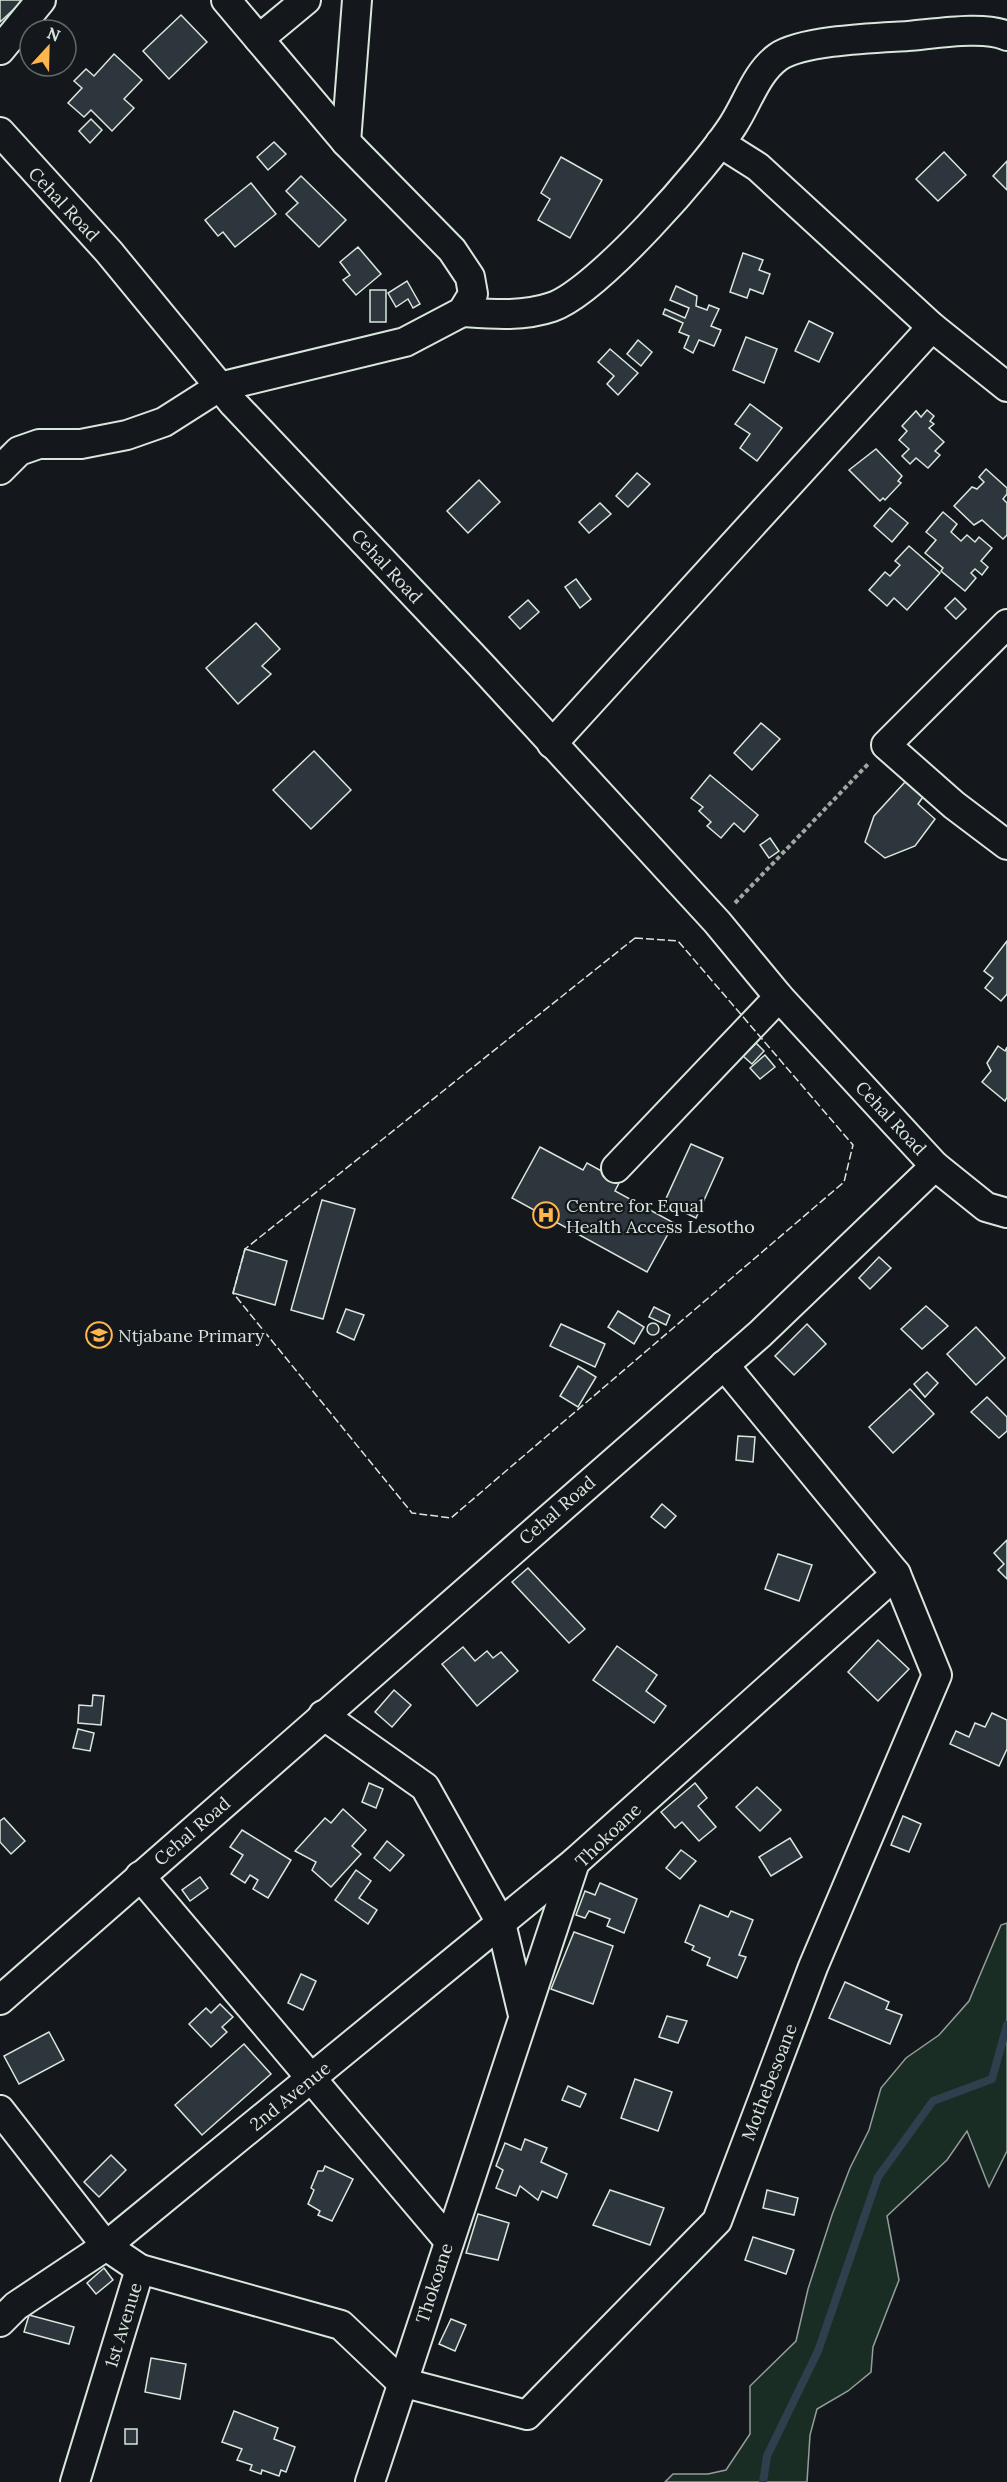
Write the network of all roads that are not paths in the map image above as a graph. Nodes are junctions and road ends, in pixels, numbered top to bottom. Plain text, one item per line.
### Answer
1 (41, 0) edge
2 (226, 0) edge
3 (306, 0) edge
4 (357, 0) edge
5 (1007, 36) edge
6 (259, 39) junction
7 (0, 51) edge
8 (0, 132) edge
9 (346, 142) junction
10 (720, 143) junction
11 (462, 312) junction
12 (932, 327) junction
13 (219, 387) junction
14 (1007, 387) edge
15 (0, 470) edge
16 (1007, 624) edge
17 (552, 744) junction
18 (1007, 845) edge
19 (779, 997) junction
20 (935, 1166) junction
21 (616, 1168) dead end
22 (1007, 1213) edge
23 (724, 1365) junction
24 (896, 1574) junction
25 (323, 1715) junction
26 (575, 1862) junction
27 (140, 1876) junction
28 (501, 1923) junction
29 (0, 2000) edge
30 (523, 2015) junction
31 (311, 2078) junction
32 (0, 2110) edge
33 (448, 2240) junction
34 (106, 2246) junction
35 (140, 2269) junction
36 (0, 2322) edge
37 (401, 2382) junction
38 (75, 2482) edge
39 (370, 2482) edge

1 - 7 street
2 - 6 street
3 - 6 street
4 - 9 street
5 - 10 street
6 - 9 street
8 - 13 street, Cehal Road
9 - 11 street
10 - 11 street
10 - 12 street
11 - 13 street
12 - 14 street
12 - 17 street
13 - 15 street
13 - 17 street, Cehal Road
16 - 18 street
17 - 19 street, Cehal Road
19 - 20 street, Cehal Road
19 - 21 street
20 - 22 street
20 - 23 street, Cehal Road
23 - 24 street
23 - 25 street, Cehal Road
24 - 26 street, Thokoane
24 - 37 street, Mothebesoane
25 - 27 street, Cehal Road
25 - 28 street
26 - 28 street, 2nd Avenue
26 - 30 street, Thokoane
27 - 29 street, Cehal Road
27 - 31 street
28 - 30 street
28 - 31 street, 2nd Avenue
30 - 33 street, Thokoane
31 - 33 street
31 - 34 street, 2nd Avenue
32 - 34 street, 1st Avenue
33 - 37 street, Thokoane
34 - 35 street, 1st Avenue
34 - 36 street, 2nd Avenue
35 - 37 street
35 - 38 street, 1st Avenue
37 - 39 street, Thokoane

